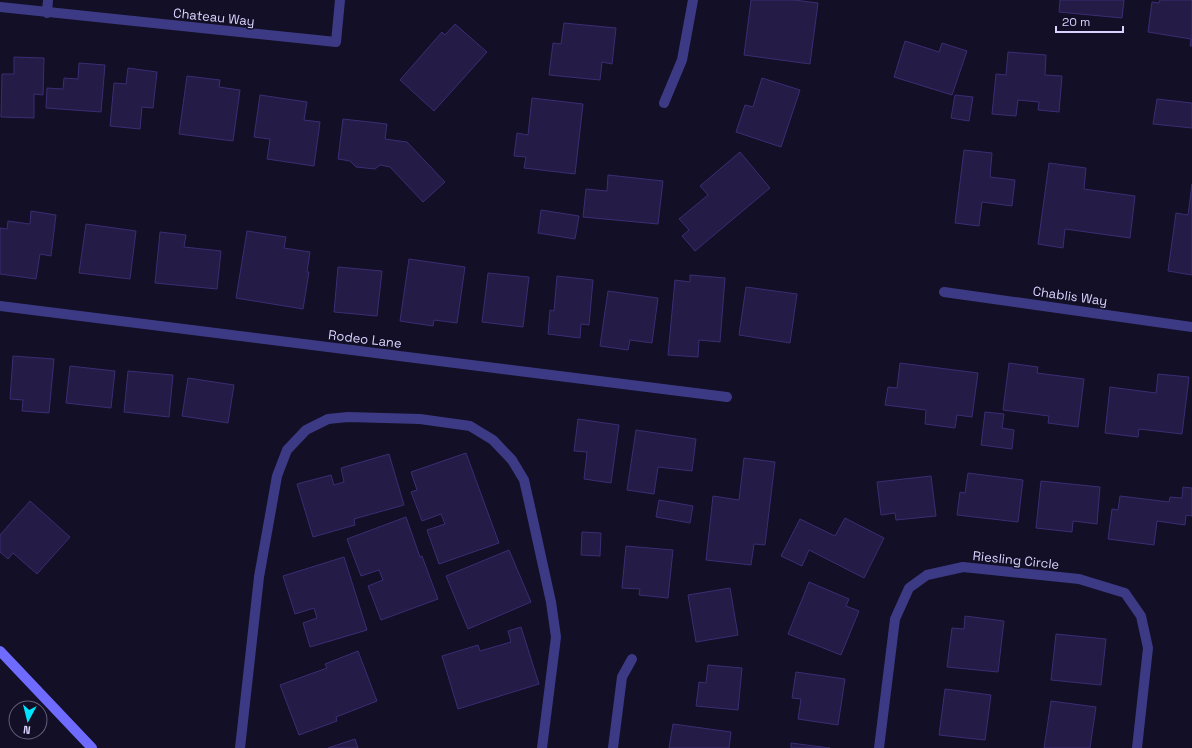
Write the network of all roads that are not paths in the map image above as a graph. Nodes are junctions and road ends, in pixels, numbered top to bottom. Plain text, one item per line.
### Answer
1 (48, 0) edge
2 (340, 0) edge
3 (693, 0) edge
4 (0, 7) edge
5 (47, 12) junction
6 (664, 103) dead end
7 (944, 292) dead end
8 (0, 306) edge
9 (1192, 327) edge
10 (727, 398) dead end
11 (0, 651) edge
12 (632, 659) dead end
13 (92, 748) edge
14 (240, 748) edge
15 (542, 748) edge
16 (613, 748) edge
17 (879, 748) edge
18 (1137, 748) edge

1 - 5 street
2 - 5 street, Chateau Way
3 - 6 street
4 - 5 street, Chateau Way
7 - 9 street, Chablis Way
8 - 10 street, Rodeo Lane
11 - 13 main road
12 - 16 street
14 - 15 street
17 - 18 street, Riesling Circle

